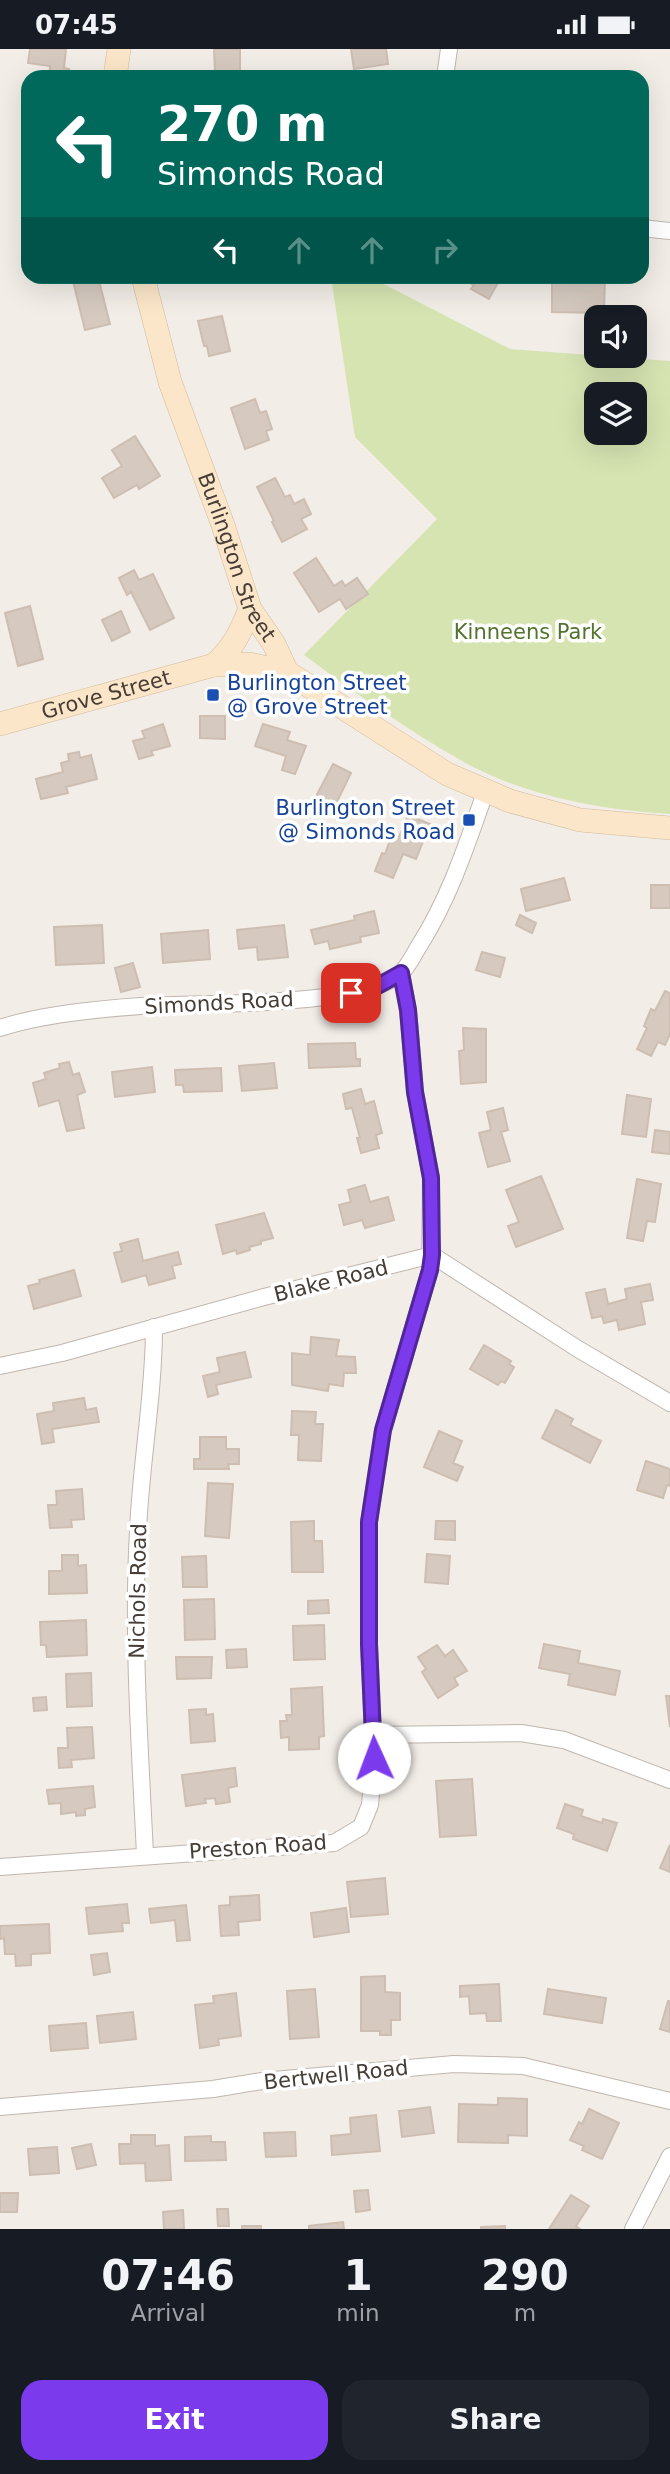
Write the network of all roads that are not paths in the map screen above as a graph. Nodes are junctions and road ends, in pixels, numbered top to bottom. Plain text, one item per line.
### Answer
1 (119, 49) edge
2 (449, 49) edge
3 (116, 70) edge
4 (446, 70) edge
5 (649, 229) edge
6 (670, 231) edge
7 (146, 284) edge
8 (250, 609) junction
9 (214, 665) junction
10 (287, 672) junction
11 (0, 724) edge
12 (486, 790) junction
13 (670, 828) edge
14 (401, 973) junction
15 (0, 1028) edge
16 (432, 1255) junction
17 (154, 1327) junction
18 (0, 1366) edge
19 (670, 1403) edge
20 (374, 1735) junction
21 (670, 1780) edge
22 (145, 1855) junction
23 (0, 1867) edge
24 (670, 2101) edge
25 (0, 2107) edge
26 (670, 2156) edge
27 (633, 2229) edge

1 - 3 main road
2 - 4 street
5 - 6 street
7 - 8 main road, Burlington Street
8 - 9 main road
8 - 10 main road, Burlington Street
9 - 10 main road, Grove Street
9 - 11 main road, Grove Street
10 - 12 main road
12 - 13 main road
12 - 14 street
14 - 15 street, Simonds Road
14 - 16 street, Preston Road
16 - 17 street, Blake Road
16 - 19 street
16 - 20 street, Preston Road
17 - 18 street, Blake Road
17 - 22 street, Nichols Road
20 - 21 street
20 - 22 street, Preston Road
22 - 23 street, Preston Road
24 - 25 street, Bertwell Road
26 - 27 street

